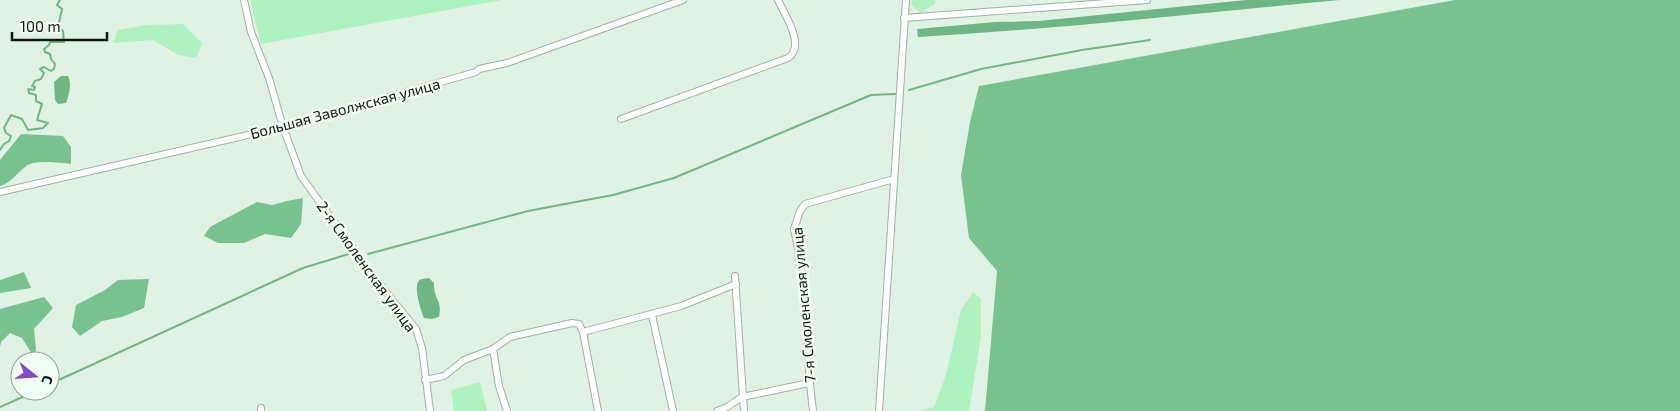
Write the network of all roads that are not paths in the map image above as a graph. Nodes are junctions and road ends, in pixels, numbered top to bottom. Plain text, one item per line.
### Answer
1 (244, 0) edge
2 (683, 0) edge
3 (778, 0) edge
4 (906, 0) edge
5 (1147, 0) edge
6 (904, 18) junction
7 (621, 119) dead end
8 (282, 127) junction
9 (894, 179) junction
10 (0, 192) edge
11 (735, 276) dead end
12 (736, 284) junction
13 (652, 315) junction
14 (583, 332) junction
15 (492, 349) junction
16 (426, 380) junction
17 (809, 383) junction
18 (742, 396) junction
19 (430, 411) edge
20 (508, 411) edge
21 (598, 411) edge
22 (673, 411) edge
23 (717, 411) edge
24 (744, 411) edge
25 (813, 411) edge
26 (879, 411) edge

1 - 8 street, 2-я Смоленская улица
2 - 8 street, Большая Заволжская улица
3 - 7 street
4 - 6 street
5 - 6 street
6 - 9 street
8 - 10 street, Большая Заволжская улица
8 - 16 street, 2-я Смоленская улица
9 - 17 street, 7-я Смоленская улица
9 - 26 street
11 - 12 street
12 - 13 street
12 - 18 street
13 - 14 street
13 - 22 street
14 - 15 street
14 - 21 street
15 - 16 street
15 - 20 street
16 - 19 street, 2-я Смоленская улица
17 - 18 street
17 - 25 street, 7-я Смоленская улица
18 - 23 street
18 - 24 street

